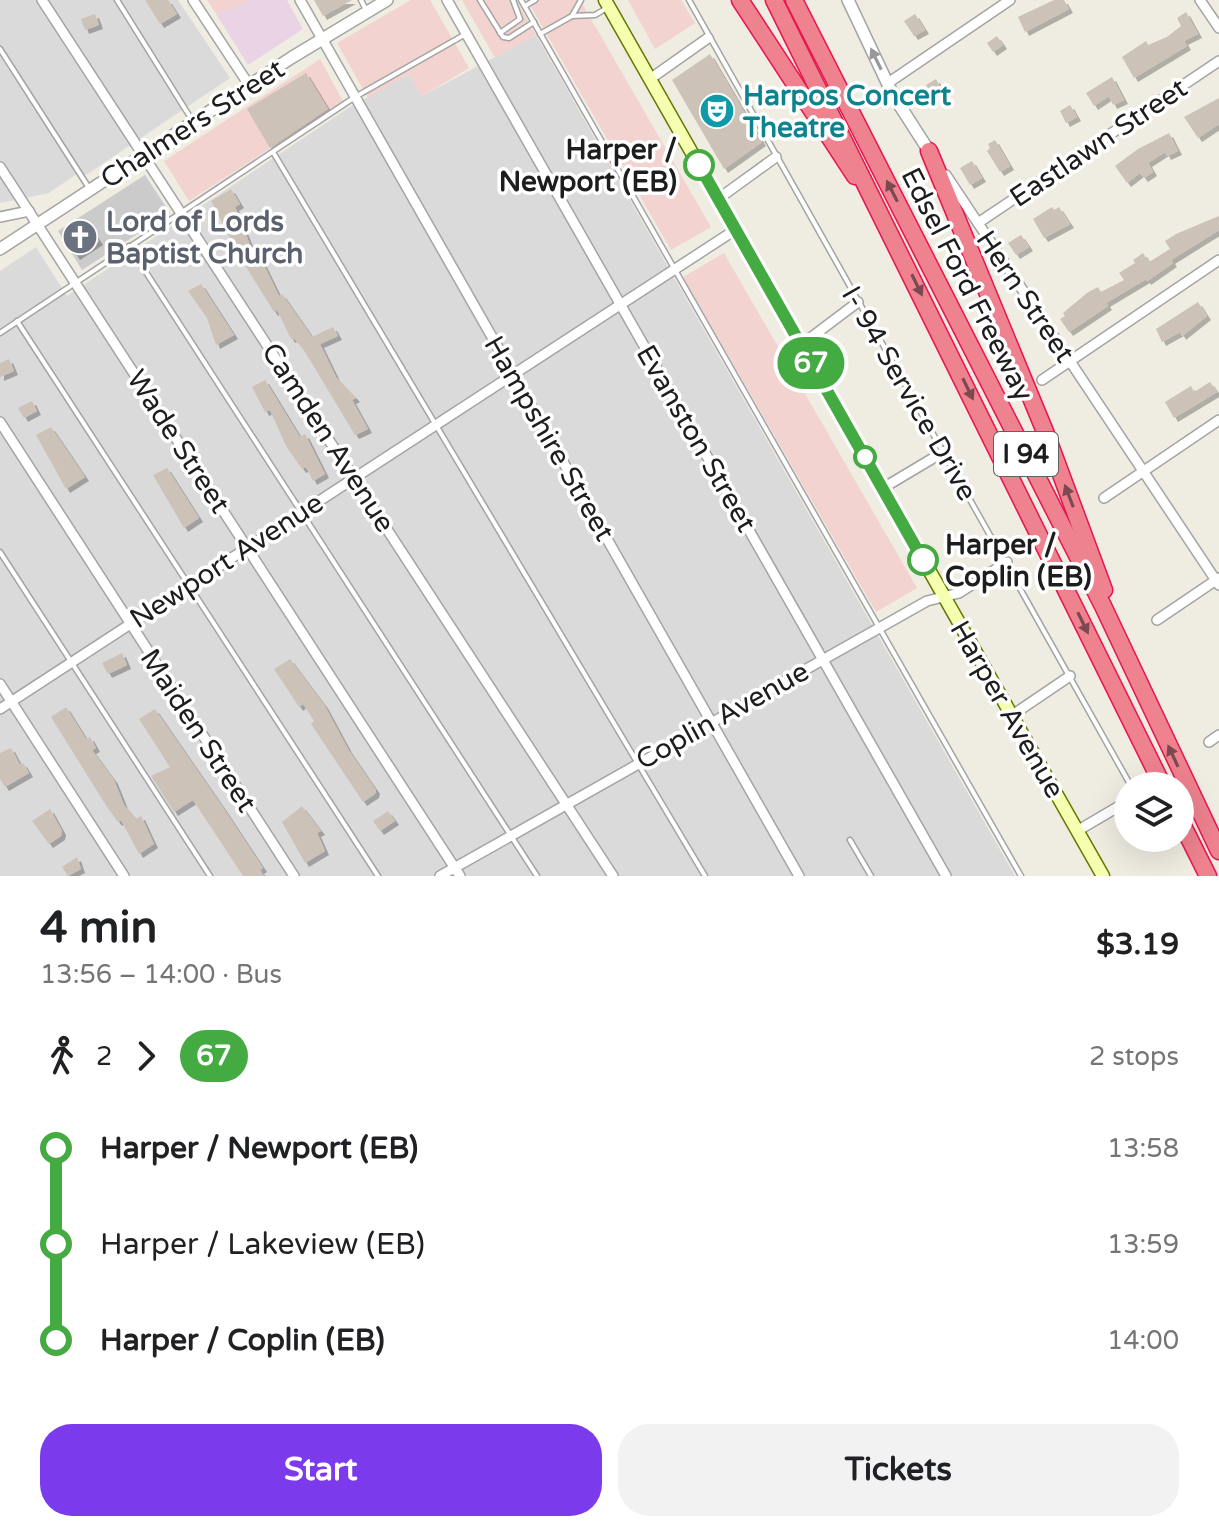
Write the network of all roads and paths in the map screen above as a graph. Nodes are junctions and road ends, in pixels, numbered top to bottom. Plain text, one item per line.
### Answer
1 (42, 0) edge
2 (117, 0) edge
3 (193, 0) edge
4 (300, 0) edge
5 (361, 0) edge
6 (447, 0) edge
7 (480, 0) edge
8 (513, 0) edge
9 (521, 0) edge
10 (535, 0) edge
11 (581, 0) edge
12 (689, 0) edge
13 (740, 0) edge
14 (774, 0) edge
15 (794, 0) edge
16 (848, 0) edge
17 (1010, 0) edge
18 (1200, 0) edge
19 (377, 4) edge
20 (607, 4) edge
21 (525, 6) junction
22 (572, 16) junction
23 (534, 22) junction
24 (1219, 28) edge
25 (466, 33) junction
26 (500, 33) junction
27 (540, 34) junction
28 (708, 38) junction
29 (322, 39) junction
30 (0, 49) edge
31 (1219, 61) edge
32 (650, 79) junction
33 (888, 83) junction
34 (249, 85) junction
35 (355, 97) junction
36 (194, 122) junction
37 (929, 151) junction
38 (273, 152) junction
39 (145, 154) junction
40 (776, 157) junction
41 (0, 167) edge
42 (90, 190) junction
43 (718, 199) junction
44 (875, 201) junction
45 (29, 211) junction
46 (182, 211) junction
47 (0, 217) edge
48 (978, 223) junction
49 (37, 224) junction
50 (735, 230) junction
51 (129, 246) junction
52 (0, 249) edge
53 (1219, 260) edge
54 (675, 268) junction
55 (76, 282) junction
56 (858, 302) junction
57 (620, 303) junction
58 (17, 321) junction
59 (0, 333) edge
60 (801, 345) junction
61 (1070, 361) junction
62 (512, 373) junction
63 (1042, 380) dead end
64 (1219, 420) edge
65 (0, 422) edge
66 (433, 424) junction
67 (945, 451) junction
68 (1143, 472) junction
69 (354, 476) junction
70 (883, 488) junction
71 (1104, 498) dead end
72 (302, 510) junction
73 (247, 546) junction
74 (0, 552) edge
75 (1007, 562) junction
76 (1218, 581) edge
77 (187, 586) junction
78 (944, 597) junction
79 (1157, 620) dead end
80 (130, 623) junction
81 (881, 628) junction
82 (1124, 648) junction
83 (823, 659) junction
84 (71, 662) junction
85 (1070, 676) junction
86 (0, 684) edge
87 (11, 701) junction
88 (0, 709) edge
89 (1011, 716) junction
90 (710, 721) junction
91 (1219, 735) edge
92 (1209, 742) dead end
93 (637, 763) junction
94 (1123, 772) edge
95 (1156, 772) edge
96 (566, 804) junction
97 (1114, 809) edge
98 (1077, 831) junction
99 (510, 835) junction
100 (850, 840) dead end
101 (1194, 848) edge
102 (1219, 851) edge
103 (454, 866) junction
104 (124, 876) edge
105 (210, 876) edge
106 (294, 876) edge
107 (378, 876) edge
108 (440, 876) edge
109 (460, 876) edge
110 (537, 876) edge
111 (613, 876) edge
112 (705, 876) edge
113 (799, 876) edge
114 (871, 876) edge
115 (946, 876) edge
116 (1021, 876) edge
117 (1103, 876) edge
118 (1208, 876) edge

1 - 39 street, Camden Avenue
2 - 36 lane
3 - 34 street
4 - 29 street, Hampshire Street
5 - 19 lane
6 - 25 street, Evanston Street
7 - 26 lane
8 - 26 lane
9 - 21 lane
10 - 21 lane
11 - 22 lane
12 - 28 lane, I- 94 Service Drive
13 - 44 highway
14 - 44 highway, Edsel Ford Freeway / I 94
82 -> 15 highway, Edsel Ford Freeway / I 94
33 -> 16 street, Hern Street
17 - 33 street
18 - 24 street
19 - 29 street, Chalmers Street
20 - 22 lane
20 - 32 main road, Harper Avenue
21 - 23 lane
22 - 27 lane
23 - 26 lane
23 - 27 lane
25 - 35 lane
25 - 57 street, Evanston Street
27 - 54 lane
28 - 32 street
28 - 40 lane, I- 94 Service Drive
29 - 34 street, Chalmers Street
29 - 35 street, Hampshire Street
30 - 42 lane
31 - 48 street, Eastlawn Street
32 - 43 main road, Harper Avenue
33 - 37 street, Hern Street
34 - 36 street, Chalmers Street
35 - 38 lane
35 - 62 street, Hampshire Street
36 - 39 street, Chalmers Street
37 - 48 street, Hern Street
82 -> 37 highway
38 - 46 lane
38 - 66 lane
39 - 42 street, Chalmers Street
39 - 46 street, Camden Avenue
40 - 43 street
40 - 56 lane, I- 94 Service Drive
41 - 45 street, Wade Street
42 - 49 street, Chalmers Street
43 - 50 main road, Harper Avenue
44 -> 95 highway, Edsel Ford Freeway / I 94
45 - 47 street
45 - 49 street, Wade Street
46 - 51 lane
46 - 69 street, Camden Avenue
48 - 61 street, Hern Street
49 - 52 street, Chalmers Street
49 - 55 street, Wade Street
50 - 54 street, Newport Avenue
50 - 60 main road, Harper Avenue
51 - 55 lane
51 - 72 lane
53 - 61 street
54 - 57 street, Newport Avenue
54 - 81 lane
55 - 58 lane
55 - 73 street, Wade Street
56 - 60 street
56 - 67 lane, I- 94 Service Drive
57 - 62 street, Newport Avenue
57 - 83 street, Evanston Street
58 - 59 lane
58 - 77 lane
60 - 70 main road, Harper Avenue
61 - 63 street
61 - 68 street, Hern Street
62 - 66 street, Newport Avenue
62 - 90 street, Hampshire Street
64 - 68 street
65 - 80 street, Maiden Street
66 - 69 street, Newport Avenue
66 - 93 lane
67 - 70 street
67 - 75 lane, I- 94 Service Drive
68 - 71 street
68 - 76 street, Hern Street
69 - 72 street, Newport Avenue
69 - 96 street, Camden Avenue
70 - 78 main road, Harper Avenue
72 - 73 street, Newport Avenue
72 - 99 lane
73 - 77 street, Newport Avenue
73 - 103 street, Wade Street
74 - 84 lane
75 - 78 street, Coplin Avenue
75 - 85 lane, I- 94 Service Drive
76 - 79 street
77 - 80 street, Newport Avenue
77 - 107 lane
78 - 81 street, Coplin Avenue
78 - 89 main road, Harper Avenue
80 - 84 street, Newport Avenue
80 - 106 street, Maiden Street
81 - 83 street, Coplin Avenue
81 - 116 lane
102 -> 82 highway, Edsel Ford Freeway / I 94
83 - 90 street, Coplin Avenue
83 - 115 street, Evanston Street
84 - 87 street, Newport Avenue
84 - 105 lane
85 - 89 street
85 - 94 lane, I- 94 Service Drive
86 - 87 street
87 - 88 street, Newport Avenue
87 - 104 street
89 - 98 main road, Harper Avenue
90 - 93 street, Coplin Avenue
90 - 113 street, Hampshire Street
91 - 92 street
93 - 96 street, Coplin Avenue
93 - 112 lane
96 - 99 street, Coplin Avenue
96 - 111 street, Camden Avenue
97 - 98 street
98 - 117 main road, Harper Avenue
99 - 103 street, Coplin Avenue
99 - 110 lane
100 - 114 lane
101 - 118 highway
103 - 108 street, Coplin Avenue
103 - 109 street, Wade Street

